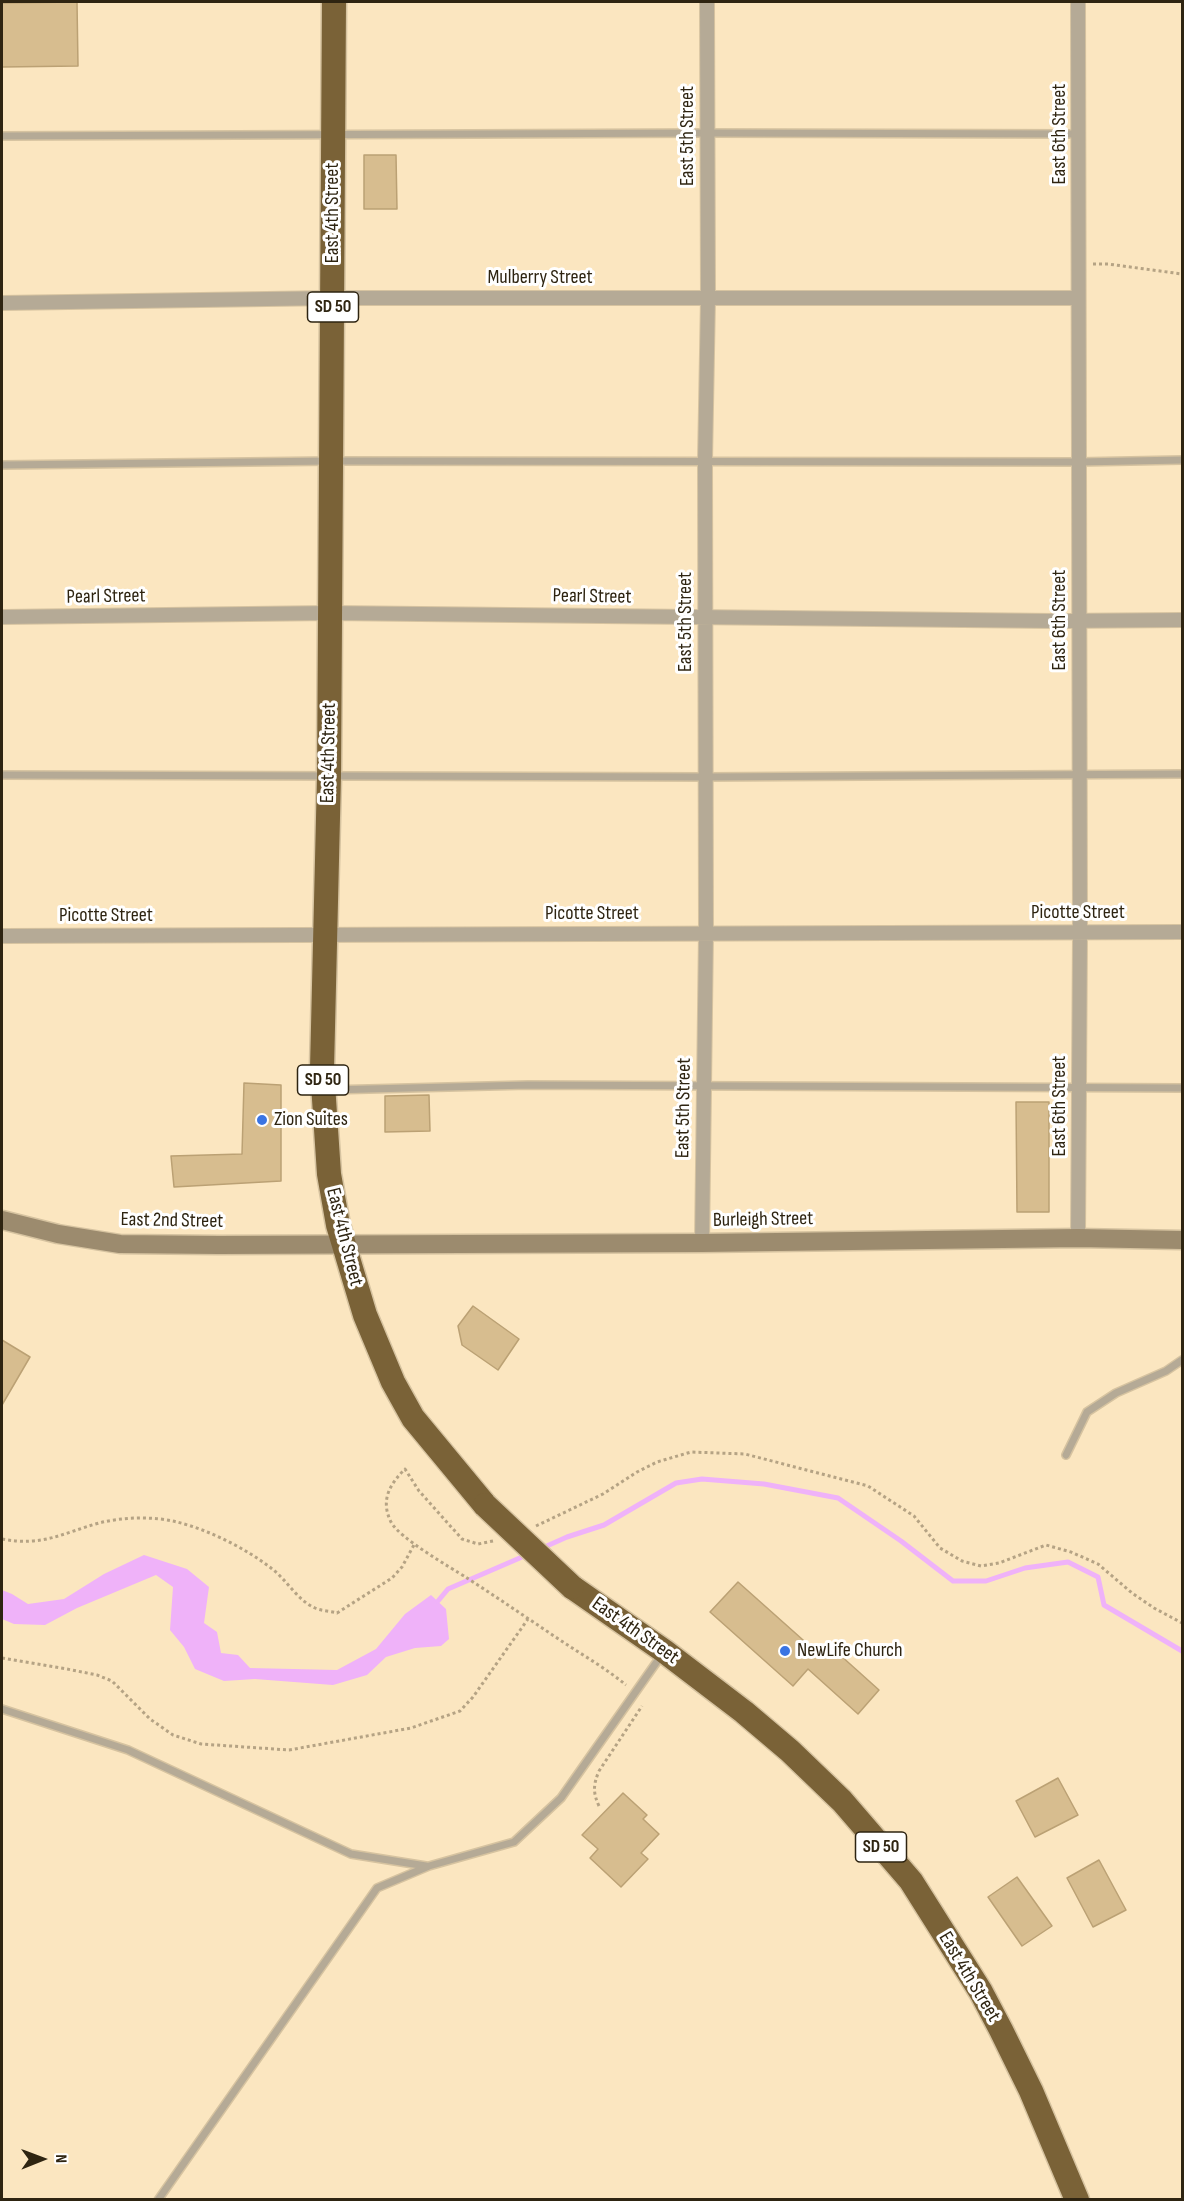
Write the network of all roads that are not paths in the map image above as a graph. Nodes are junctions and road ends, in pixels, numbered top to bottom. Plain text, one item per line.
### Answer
1 (334, 2) edge
2 (707, 2) edge
3 (1078, 2) edge
4 (707, 133) junction
5 (1080, 134) junction
6 (332, 135) junction
7 (2, 136) edge
8 (333, 298) junction
9 (708, 298) junction
10 (1078, 298) junction
11 (2, 303) edge
12 (1182, 460) edge
13 (331, 461) junction
14 (705, 461) junction
15 (1079, 462) junction
16 (2, 465) edge
17 (330, 613) junction
18 (2, 617) edge
19 (705, 618) junction
20 (1182, 620) edge
21 (1079, 622) junction
22 (1079, 774) junction
23 (1182, 774) edge
24 (2, 776) edge
25 (328, 776) junction
26 (706, 777) junction
27 (706, 932) junction
28 (1080, 932) junction
29 (1182, 932) edge
30 (327, 935) junction
31 (2, 936) edge
32 (704, 1086) junction
33 (1079, 1087) junction
34 (1182, 1089) edge
35 (323, 1090) junction
36 (2, 1220) edge
37 (1078, 1238) junction
38 (1182, 1240) edge
39 (702, 1243) junction
40 (344, 1246) junction
41 (1182, 1360) edge
42 (1066, 1455) dead end
43 (664, 1651) junction
44 (2, 1709) edge
45 (429, 1866) junction
46 (158, 2199) edge
47 (1077, 2199) edge

1 - 6 highway, East 4th Street / SD 50
2 - 4 street, East 5th Street
3 - 5 street, East 6th Street
4 - 5 lane
4 - 6 lane
4 - 9 street, East 5th Street
5 - 10 street, East 6th Street
6 - 7 lane
6 - 8 highway, East 4th Street / SD 50
8 - 9 street, Mulberry Street
8 - 11 street, Mulberry Street
8 - 13 highway, East 4th Street / SD 50
9 - 10 street, Mulberry Street
9 - 14 street, East 5th Street
10 - 15 street, East 6th Street
12 - 15 lane
13 - 14 lane
13 - 16 lane
13 - 17 highway, East 4th Street / SD 50
14 - 15 lane
14 - 19 street, East 5th Street
15 - 21 street, East 6th Street
17 - 18 street, Pearl Street
17 - 19 street, Pearl Street
17 - 25 highway, East 4th Street / SD 50
19 - 21 street, Pearl Street
19 - 26 street, East 5th Street
20 - 21 street, Pearl Street
21 - 22 street, East 6th Street
22 - 23 lane
22 - 26 lane
22 - 28 street, East 6th Street
24 - 25 lane
25 - 26 lane
25 - 30 highway, East 4th Street / SD 50
26 - 27 street, East 5th Street
27 - 28 street, Picotte Street
27 - 30 street, Picotte Street
27 - 32 street, East 5th Street
28 - 29 street, Picotte Street
28 - 33 street, East 6th Street
30 - 31 street, Picotte Street
30 - 35 highway, East 4th Street / SD 50
32 - 33 lane
32 - 35 lane
32 - 39 street, East 5th Street
33 - 34 lane
33 - 37 street, East 6th Street
35 - 40 highway, East 4th Street / SD 50
36 - 40 street, East 2nd Street
37 - 38 street, Burleigh Street
37 - 39 street, Burleigh Street
39 - 40 street, Burleigh Street
40 - 43 highway, East 4th Street / SD 50, bridge
41 - 42 lane
43 - 45 lane
43 - 47 highway, East 4th Street / SD 50
44 - 45 lane
45 - 46 lane

